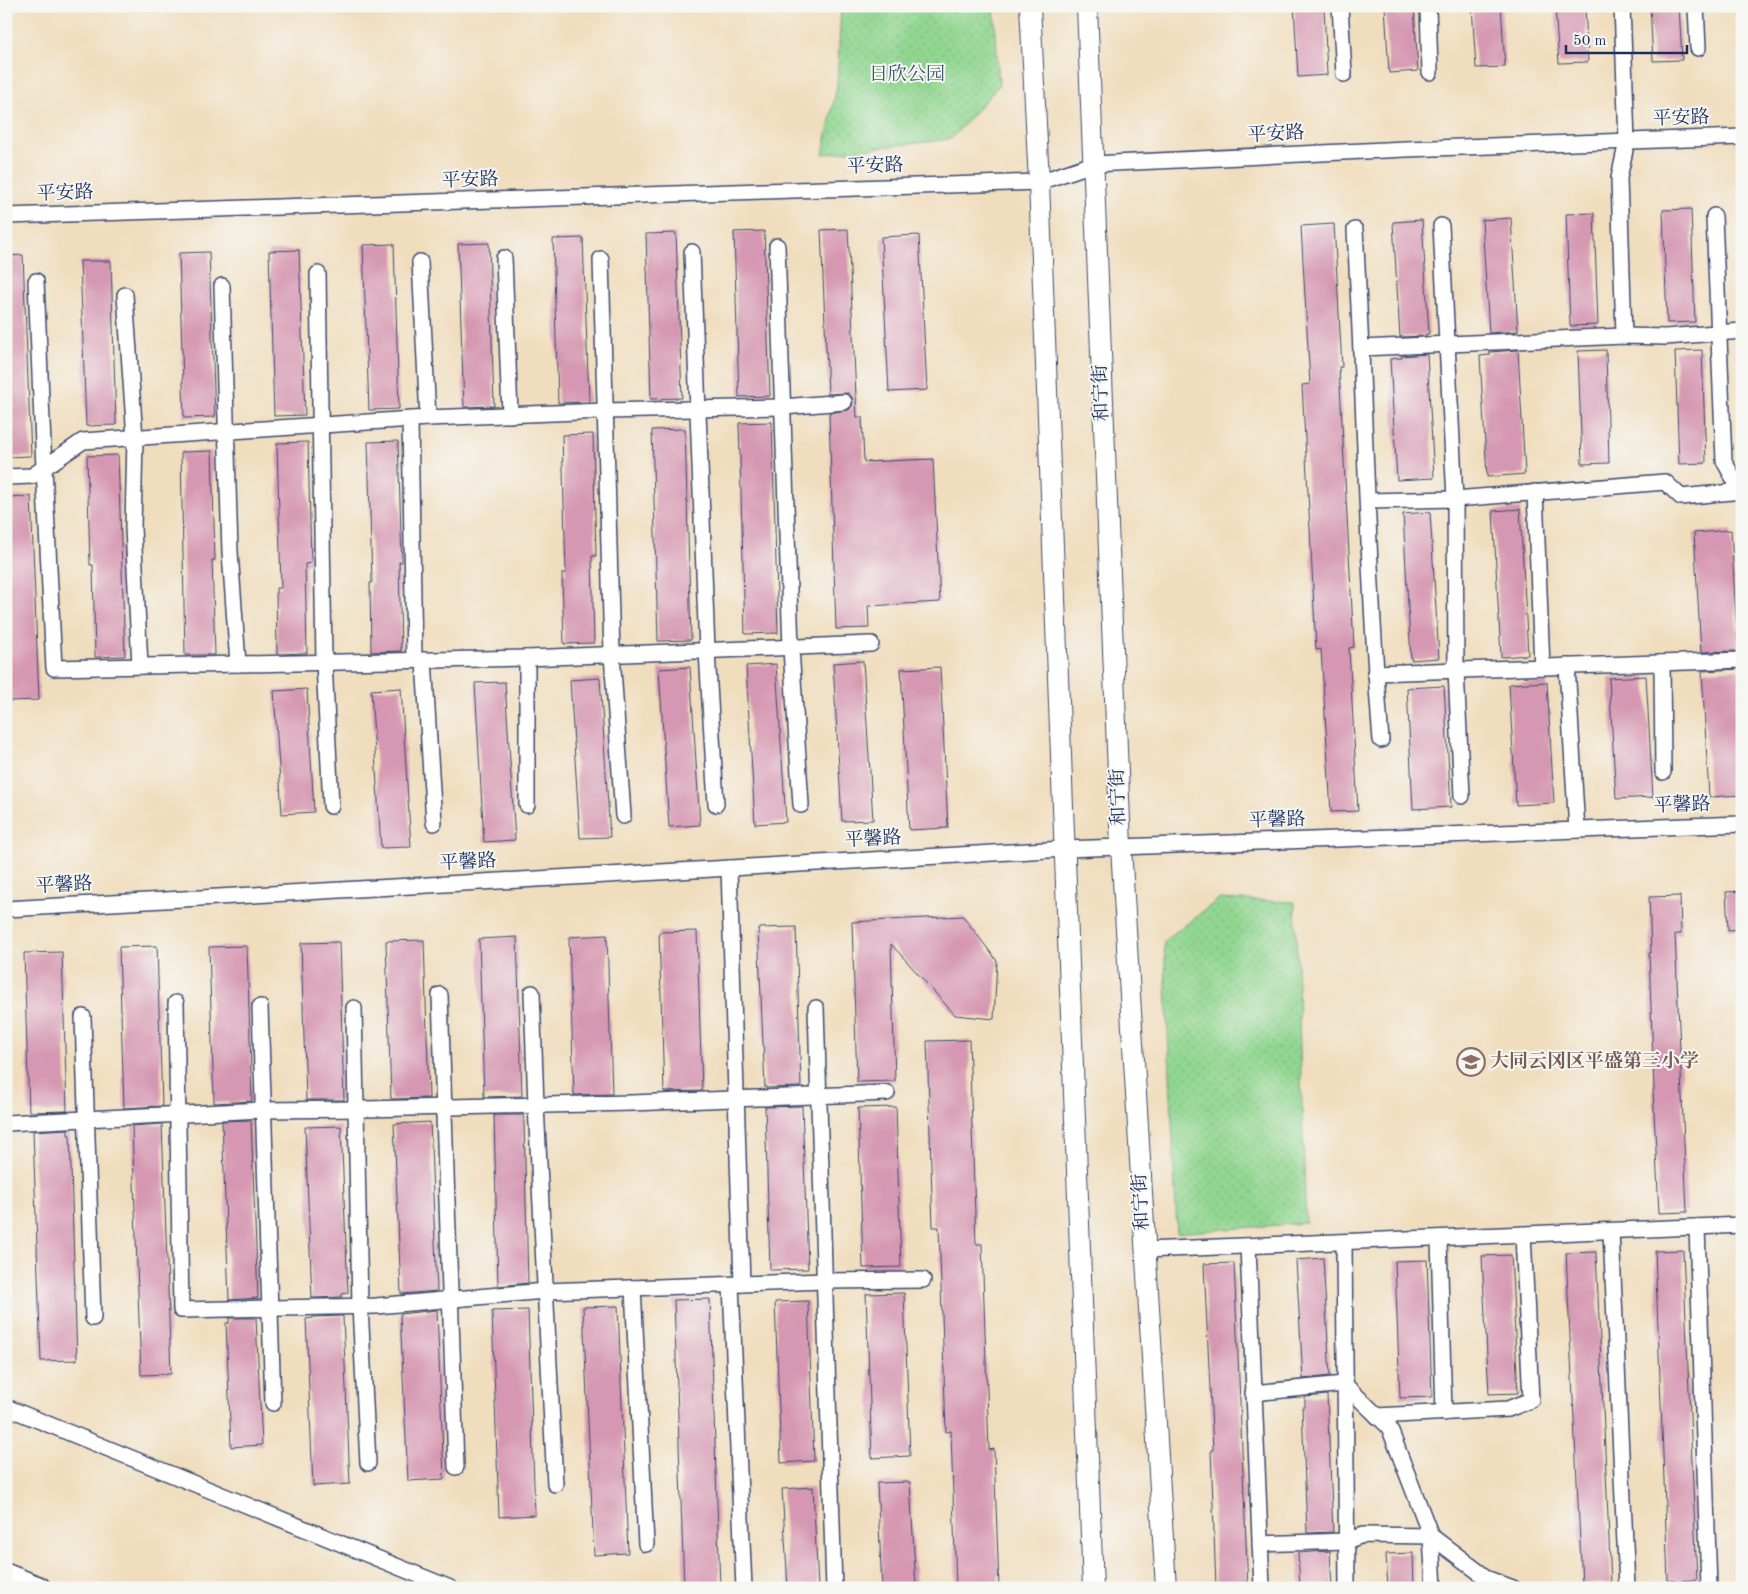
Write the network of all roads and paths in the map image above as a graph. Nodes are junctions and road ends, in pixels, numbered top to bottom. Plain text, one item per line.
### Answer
1 (1030, 6) edge
2 (1087, 6) edge
3 (1340, 6) edge
4 (1428, 6) edge
5 (1622, 6) edge
6 (1696, 6) edge
7 (1698, 48) dead end
8 (1430, 72) dead end
9 (1344, 74) dead end
10 (1742, 137) edge
11 (1627, 141) junction
12 (1093, 164) junction
13 (1039, 182) junction
14 (6, 216) edge
15 (1714, 216) dead end
16 (1441, 226) dead end
17 (1355, 230) dead end
18 (778, 246) dead end
19 (692, 252) dead end
20 (504, 258) dead end
21 (601, 258) dead end
22 (420, 262) dead end
23 (318, 274) dead end
24 (36, 281) dead end
25 (222, 286) dead end
26 (125, 295) dead end
27 (1742, 331) edge
28 (1719, 332) junction
29 (1624, 336) junction
30 (1448, 344) junction
31 (1362, 348) junction
32 (844, 402) dead end
33 (783, 407) junction
34 (698, 409) junction
35 (605, 411) junction
36 (510, 414) junction
37 (428, 418) junction
38 (410, 419) junction
39 (320, 425) junction
40 (227, 432) junction
41 (135, 438) junction
42 (44, 468) junction
43 (6, 477) edge
44 (1535, 492) junction
45 (1741, 492) edge
46 (1455, 499) junction
47 (1368, 501) junction
48 (871, 644) dead end
49 (791, 648) junction
50 (707, 651) junction
51 (612, 654) junction
52 (527, 658) junction
53 (419, 660) junction
54 (1742, 660) edge
55 (324, 662) junction
56 (1662, 663) junction
57 (238, 664) junction
58 (140, 666) junction
59 (1567, 666) junction
60 (1542, 667) junction
61 (1456, 670) junction
62 (1375, 673) junction
63 (1381, 740) dead end
64 (1663, 772) dead end
65 (1462, 796) dead end
66 (716, 804) dead end
67 (527, 805) dead end
68 (801, 805) dead end
69 (331, 806) dead end
70 (623, 816) dead end
71 (434, 823) dead end
72 (1742, 824) edge
73 (1577, 830) junction
74 (1121, 847) junction
75 (1065, 849) junction
76 (729, 868) junction
77 (6, 909) edge
78 (532, 993) dead end
79 (440, 995) dead end
80 (176, 1003) dead end
81 (260, 1007) dead end
82 (354, 1008) dead end
83 (816, 1008) dead end
84 (83, 1017) dead end
85 (888, 1093) dead end
86 (819, 1096) junction
87 (736, 1099) junction
88 (536, 1105) junction
89 (444, 1107) junction
90 (356, 1109) junction
91 (263, 1110) junction
92 (178, 1114) junction
93 (86, 1119) junction
94 (6, 1122) edge
95 (1742, 1225) edge
96 (1697, 1227) junction
97 (1611, 1231) junction
98 (1523, 1234) junction
99 (1439, 1238) junction
100 (1344, 1242) junction
101 (1248, 1246) junction
102 (1145, 1250) junction
103 (923, 1280) dead end
104 (824, 1281) junction
105 (736, 1284) junction
106 (633, 1288) junction
107 (545, 1292) junction
108 (451, 1300) junction
109 (360, 1306) junction
110 (271, 1308) junction
111 (93, 1318) dead end
112 (1344, 1384) junction
113 (1253, 1393) junction
114 (273, 1403) dead end
115 (6, 1407) edge
116 (1444, 1413) junction
117 (1377, 1416) junction
118 (368, 1463) dead end
119 (456, 1467) dead end
120 (555, 1484) dead end
121 (1431, 1536) junction
122 (1346, 1541) junction
123 (646, 1544) dead end
124 (1260, 1544) junction
125 (6, 1575) edge
126 (39, 1588) edge
127 (450, 1588) edge
128 (744, 1588) edge
129 (834, 1588) edge
130 (1093, 1588) edge
131 (1166, 1588) edge
132 (1262, 1588) edge
133 (1347, 1588) edge
134 (1434, 1588) edge
135 (1513, 1588) edge
136 (1627, 1588) edge
137 (1709, 1588) edge

1 - 13 main road
2 - 12 main road, 和宁街
3 - 9 street
4 - 8 street
5 - 11 street
6 - 7 street
10 - 11 street, 平安路
11 - 12 street, 平安路
11 - 29 street
12 - 13 street, 平安路
12 - 74 main road, 和宁街
13 - 14 street, 平安路
13 - 75 main road
15 - 28 street
16 - 30 street
17 - 31 street
18 - 33 street
19 - 34 street
20 - 36 street
21 - 35 street
22 - 37 street
23 - 39 street
24 - 42 street
25 - 40 street
26 - 41 street
27 - 28 street
28 - 29 street
28 - 45 street
29 - 30 street
30 - 31 street
30 - 46 street
31 - 47 street
32 - 33 street
33 - 34 street
33 - 49 street
34 - 35 street
34 - 50 street
35 - 36 street
35 - 51 street
36 - 37 street
37 - 38 street
38 - 39 street
38 - 53 street
39 - 40 street
39 - 55 street
40 - 41 street
40 - 57 street
41 - 42 street
41 - 58 street
42 - 43 street
42 - 58 street
44 - 45 street
44 - 46 street
44 - 60 street
46 - 47 street
46 - 61 street
47 - 62 street
48 - 49 street
49 - 50 street
49 - 68 street
50 - 51 street
50 - 66 street
51 - 52 street
51 - 70 street
52 - 53 street
52 - 67 street
53 - 55 street
53 - 71 street
54 - 56 street
55 - 57 street
55 - 69 street
56 - 59 street
56 - 64 street
57 - 58 street
59 - 60 street
59 - 73 street
60 - 61 street
61 - 62 street
61 - 65 street
62 - 63 street
72 - 73 street, 平馨路
73 - 74 street, 平馨路
74 - 75 street, 平馨路
74 - 102 main road, 和宁街
75 - 76 street, 平馨路
75 - 130 main road
76 - 77 street, 平馨路
76 - 87 street
78 - 88 street
79 - 89 street
80 - 92 street
81 - 91 street
82 - 90 street
83 - 86 street
84 - 93 street
85 - 86 street
86 - 87 street
86 - 104 street
87 - 88 street
87 - 105 street
88 - 89 street
88 - 107 street
89 - 90 street
89 - 108 street
90 - 91 street
90 - 109 street
91 - 92 street
91 - 110 street
92 - 93 street
92 - 110 street
93 - 94 street
93 - 111 street
95 - 96 street
96 - 97 street
96 - 137 street
97 - 98 street
97 - 136 street
98 - 99 street
98 - 116 street
99 - 100 street
99 - 116 street
100 - 101 street
100 - 112 street
101 - 102 street
101 - 113 street
102 - 131 main road, 和宁街
103 - 104 street
104 - 105 street
104 - 129 street
105 - 106 street
105 - 128 street
106 - 107 street
106 - 123 street
107 - 108 street
107 - 120 street
108 - 109 street
108 - 119 street
109 - 110 street
109 - 118 street
110 - 114 street
112 - 113 street
112 - 117 street
112 - 122 street
113 - 124 street
115 - 127 street
116 - 117 street
117 - 121 street
121 - 122 street
121 - 134 street
121 - 135 street
122 - 124 street
122 - 133 street
124 - 132 street
125 - 126 highway

